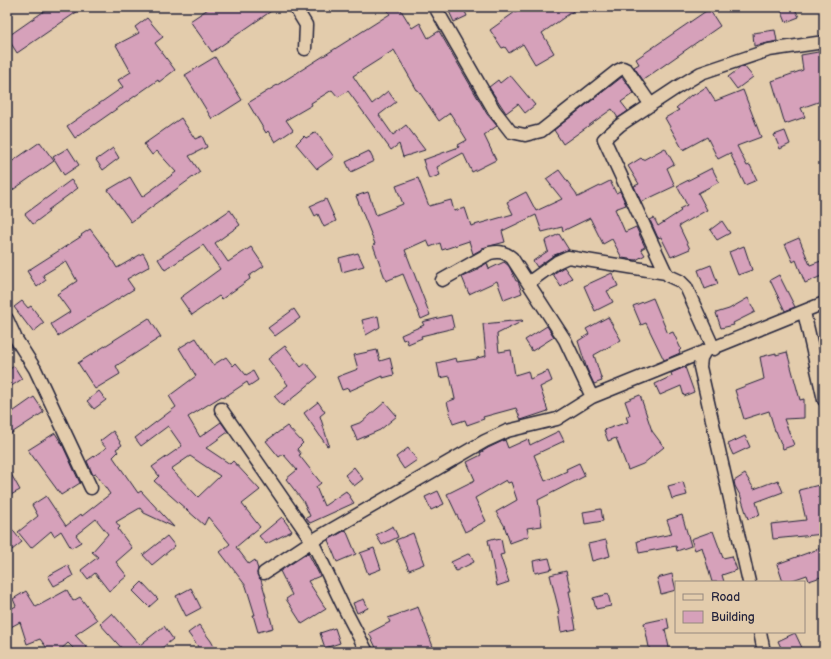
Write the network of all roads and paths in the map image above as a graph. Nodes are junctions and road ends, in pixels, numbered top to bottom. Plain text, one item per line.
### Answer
1 (295, 7) edge
2 (435, 7) edge
3 (824, 42) edge
4 (306, 49) dead end
5 (651, 105) junction
6 (666, 273) junction
7 (442, 280) dead end
8 (528, 283) junction
9 (824, 303) edge
10 (804, 312) junction
11 (7, 319) edge
12 (12, 342) edge
13 (709, 350) junction
14 (592, 397) junction
15 (824, 400) edge
16 (221, 409) dead end
17 (91, 488) dead end
18 (312, 541) junction
19 (264, 572) dead end
20 (749, 581) edge
21 (760, 633) edge
22 (367, 652) edge
23 (764, 652) edge

1 - 4 street
2 - 5 street
3 - 5 street
5 - 6 street
6 - 8 street
6 - 13 street
7 - 8 street
8 - 14 street
9 - 10 street
10 - 13 street
10 - 15 street
11 - 12 street
12 - 17 street
13 - 14 street
13 - 20 street
14 - 18 street
16 - 18 street
18 - 19 street
18 - 22 street
21 - 23 street

